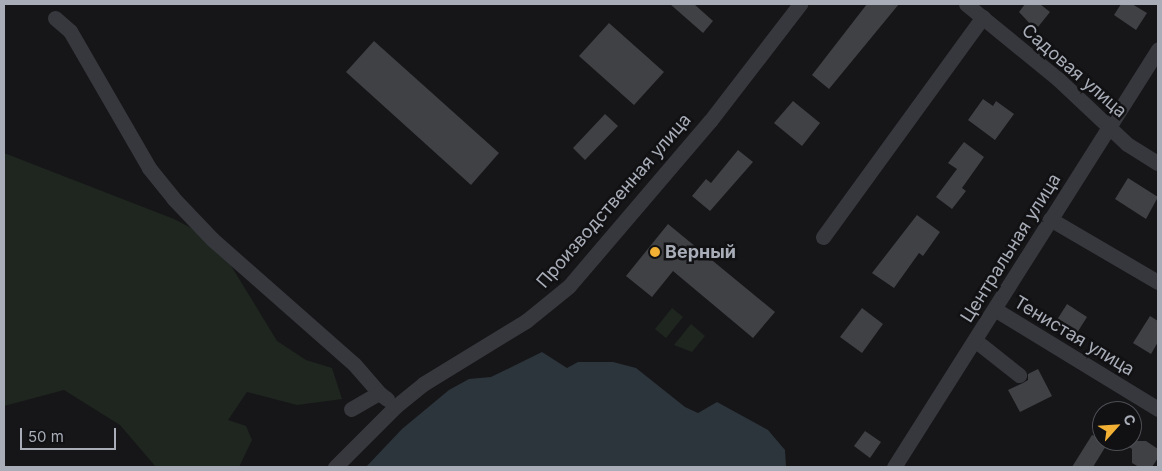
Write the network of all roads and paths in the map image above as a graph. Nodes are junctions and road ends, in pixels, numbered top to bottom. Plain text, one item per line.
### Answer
1 (800, 4) edge
2 (966, 4) edge
3 (983, 17) junction
4 (55, 18) dead end
5 (1158, 48) edge
6 (1109, 125) junction
7 (1158, 163) edge
8 (1050, 219) junction
9 (823, 237) dead end
10 (1158, 282) edge
11 (996, 310) junction
12 (976, 341) junction
13 (1019, 375) dead end
14 (379, 393) junction
15 (396, 406) junction
16 (351, 409) dead end
17 (1158, 409) edge
18 (335, 467) edge
19 (894, 467) edge

1 - 15 street, Производственная улица
2 - 3 street, Садовая улица
3 - 6 street, Садовая улица
3 - 9 street
4 - 14 street
5 - 6 street, Центральная улица
6 - 7 street, Садовая улица
6 - 8 street, Центральная улица
8 - 10 street
8 - 11 street, Центральная улица
11 - 12 street, Центральная улица
11 - 17 street, Тенистая улица
12 - 13 street
12 - 19 street, Центральная улица
14 - 15 street
14 - 16 street
15 - 18 street, Производственная улица

